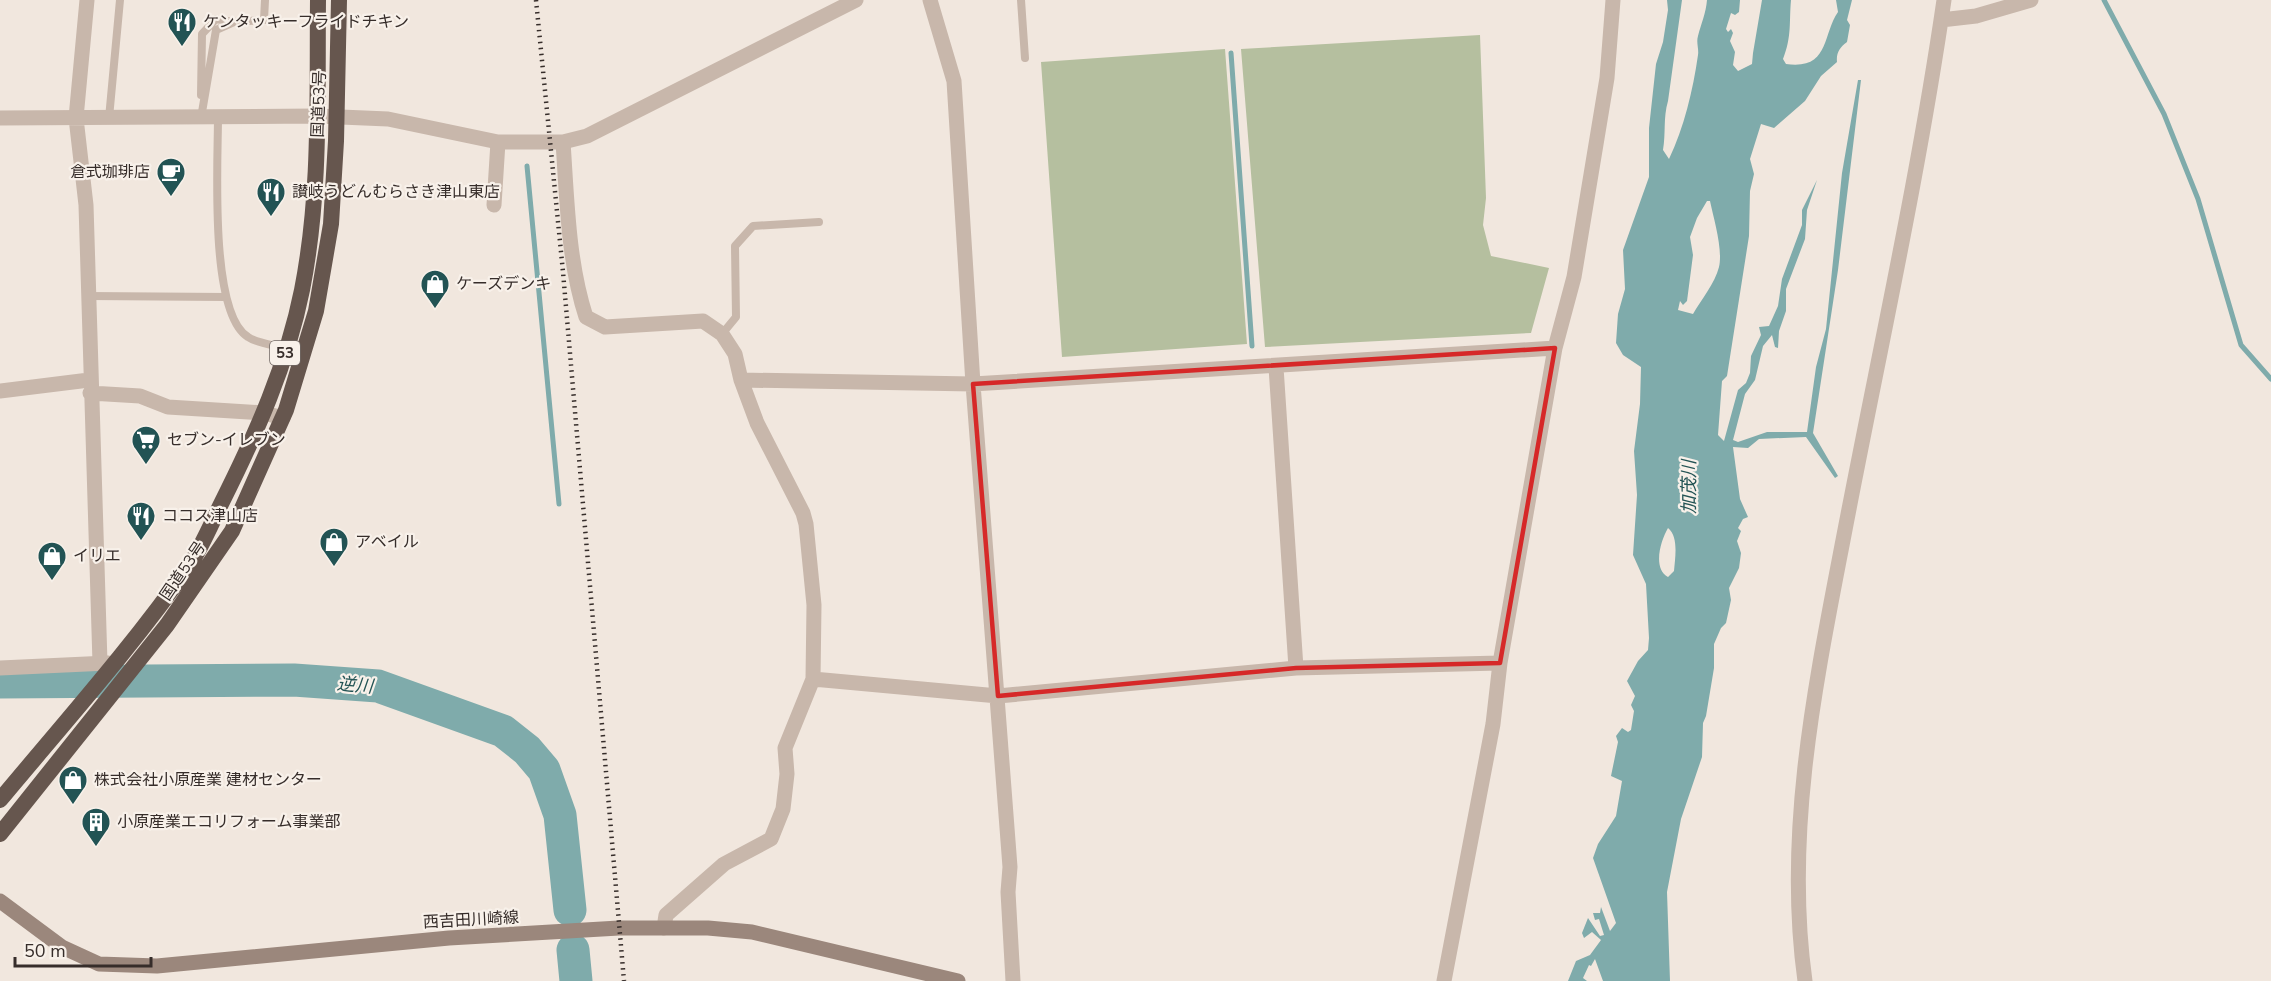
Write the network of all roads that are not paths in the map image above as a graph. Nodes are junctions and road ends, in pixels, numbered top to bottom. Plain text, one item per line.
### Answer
1 (87, 0) edge
2 (120, 0) edge
3 (265, 0) edge
4 (318, 0) edge
5 (339, 0) edge
6 (856, 0) edge
7 (930, 0) edge
8 (1021, 0) edge
9 (1613, 0) edge
10 (1944, 0) edge
11 (2031, 0) edge
12 (1941, 20) junction
13 (234, 22) junction
14 (1025, 58) dead end
15 (317, 116) junction
16 (218, 117) junction
17 (336, 117) junction
18 (0, 118) edge
19 (76, 118) junction
20 (110, 118) junction
21 (201, 118) junction
22 (498, 142) junction
23 (563, 142) junction
24 (494, 205) dead end
25 (819, 222) dead end
26 (87, 296) junction
27 (226, 297) junction
28 (722, 334) junction
29 (286, 348) junction
30 (1555, 348) junction
31 (303, 354) junction
32 (1276, 367) junction
33 (741, 380) junction
34 (973, 384) junction
35 (89, 387) junction
36 (0, 391) edge
37 (264, 413) junction
38 (283, 418) junction
39 (107, 663) junction
40 (1500, 663) junction
41 (0, 668) edge
42 (1296, 668) junction
43 (813, 679) junction
44 (998, 696) junction
45 (0, 800) edge
46 (0, 834) edge
47 (0, 901) edge
48 (664, 928) junction
49 (958, 981) edge
50 (1013, 981) edge
51 (1444, 981) edge
52 (1805, 981) edge

1 - 19 street
2 - 20 lane
3 - 13 lane
4 - 15 highway, 国道53号 / 53
5 - 17 highway, 国道53号 / 53
6 - 23 street
7 - 34 street
8 - 14 lane
9 - 30 street
10 - 12 street
11 - 12 street
12 - 52 street
13 - 21 lane
13 - 21 lane
15 - 16 street
15 - 17 street
15 - 29 highway, 国道53号 / 53
16 - 21 street
16 - 27 lane
17 - 22 street
17 - 31 highway, 国道53号 / 53
18 - 19 street
19 - 20 street
19 - 26 street
20 - 21 street
22 - 23 street
22 - 24 street
23 - 28 street
25 - 28 lane
26 - 27 lane
26 - 35 street
27 - 29 lane
28 - 33 street
29 - 31 lane
29 - 37 highway, 国道53号 / 53
30 - 32 street
30 - 40 street
31 - 38 highway, 国道53号 / 53
32 - 34 street
32 - 42 street
33 - 34 street
33 - 43 street
34 - 44 street
35 - 36 street
35 - 37 street
35 - 39 street
37 - 38 street
37 - 39 highway, 国道53号 / 53
38 - 46 highway, 国道53号 / 53
39 - 41 street
39 - 45 highway, 国道53号 / 53
40 - 42 street
40 - 51 street
42 - 44 street
43 - 44 street
43 - 48 street
44 - 50 street
47 - 48 main road, 西吉田川崎線
48 - 49 main road, 西吉田川崎線

